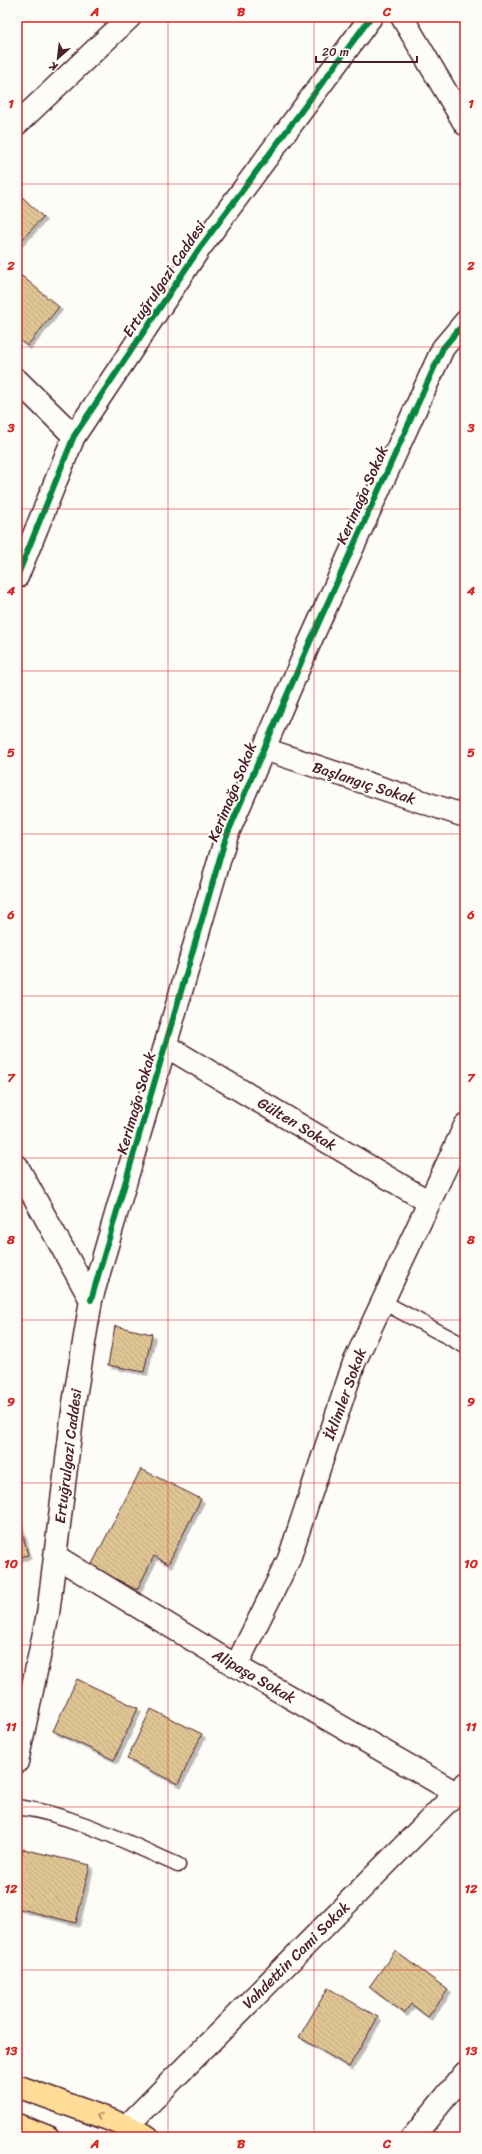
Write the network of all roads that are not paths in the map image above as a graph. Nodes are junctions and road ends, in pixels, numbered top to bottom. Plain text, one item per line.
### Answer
1 (130, 17) edge
2 (371, 17) edge
3 (402, 17) edge
4 (17, 124) edge
5 (465, 124) edge
6 (465, 322) edge
7 (17, 380) edge
8 (74, 436) junction
9 (17, 577) edge
10 (264, 749) junction
11 (465, 816) edge
12 (166, 1046) junction
13 (465, 1126) edge
14 (17, 1166) edge
15 (429, 1202) junction
16 (91, 1300) junction
17 (383, 1302) junction
18 (465, 1346) edge
19 (55, 1556) junction
20 (236, 1666) junction
21 (17, 1762) edge
22 (460, 1788) edge
23 (17, 1807) edge
24 (178, 1865) dead end
25 (465, 2073) edge
26 (17, 2086) edge
27 (17, 2125) edge
28 (127, 2126) junction
29 (48, 2137) edge
30 (148, 2137) edge
31 (414, 2137) edge

1 - 4 street
2 - 8 street, Ertuğrulgazi Caddesi
3 - 5 street
6 - 10 street, Kerimağa Sokak
7 - 8 street
8 - 9 street, Ertuğrulgazi Caddesi
10 - 11 street, Başlangıç Sokak
10 - 12 street, Kerimağa Sokak
12 - 15 street, Gülten Sokak
12 - 16 street, Kerimağa Sokak
13 - 15 street, İklimler Sokak
14 - 16 street
15 - 17 street, İklimler Sokak
16 - 19 street, Ertuğrulgazi Caddesi
17 - 18 lane
17 - 20 street, İklimler Sokak
19 - 20 street, Alipaşa Sokak
19 - 21 street, Ertuğrulgazi Caddesi
20 - 22 street, Alipaşa Sokak
22 - 28 street, Vahdettin Cami Sokak
23 - 24 lane
25 - 31 street
28 -> 26 main road
27 - 29 main road
28 - 30 main road

